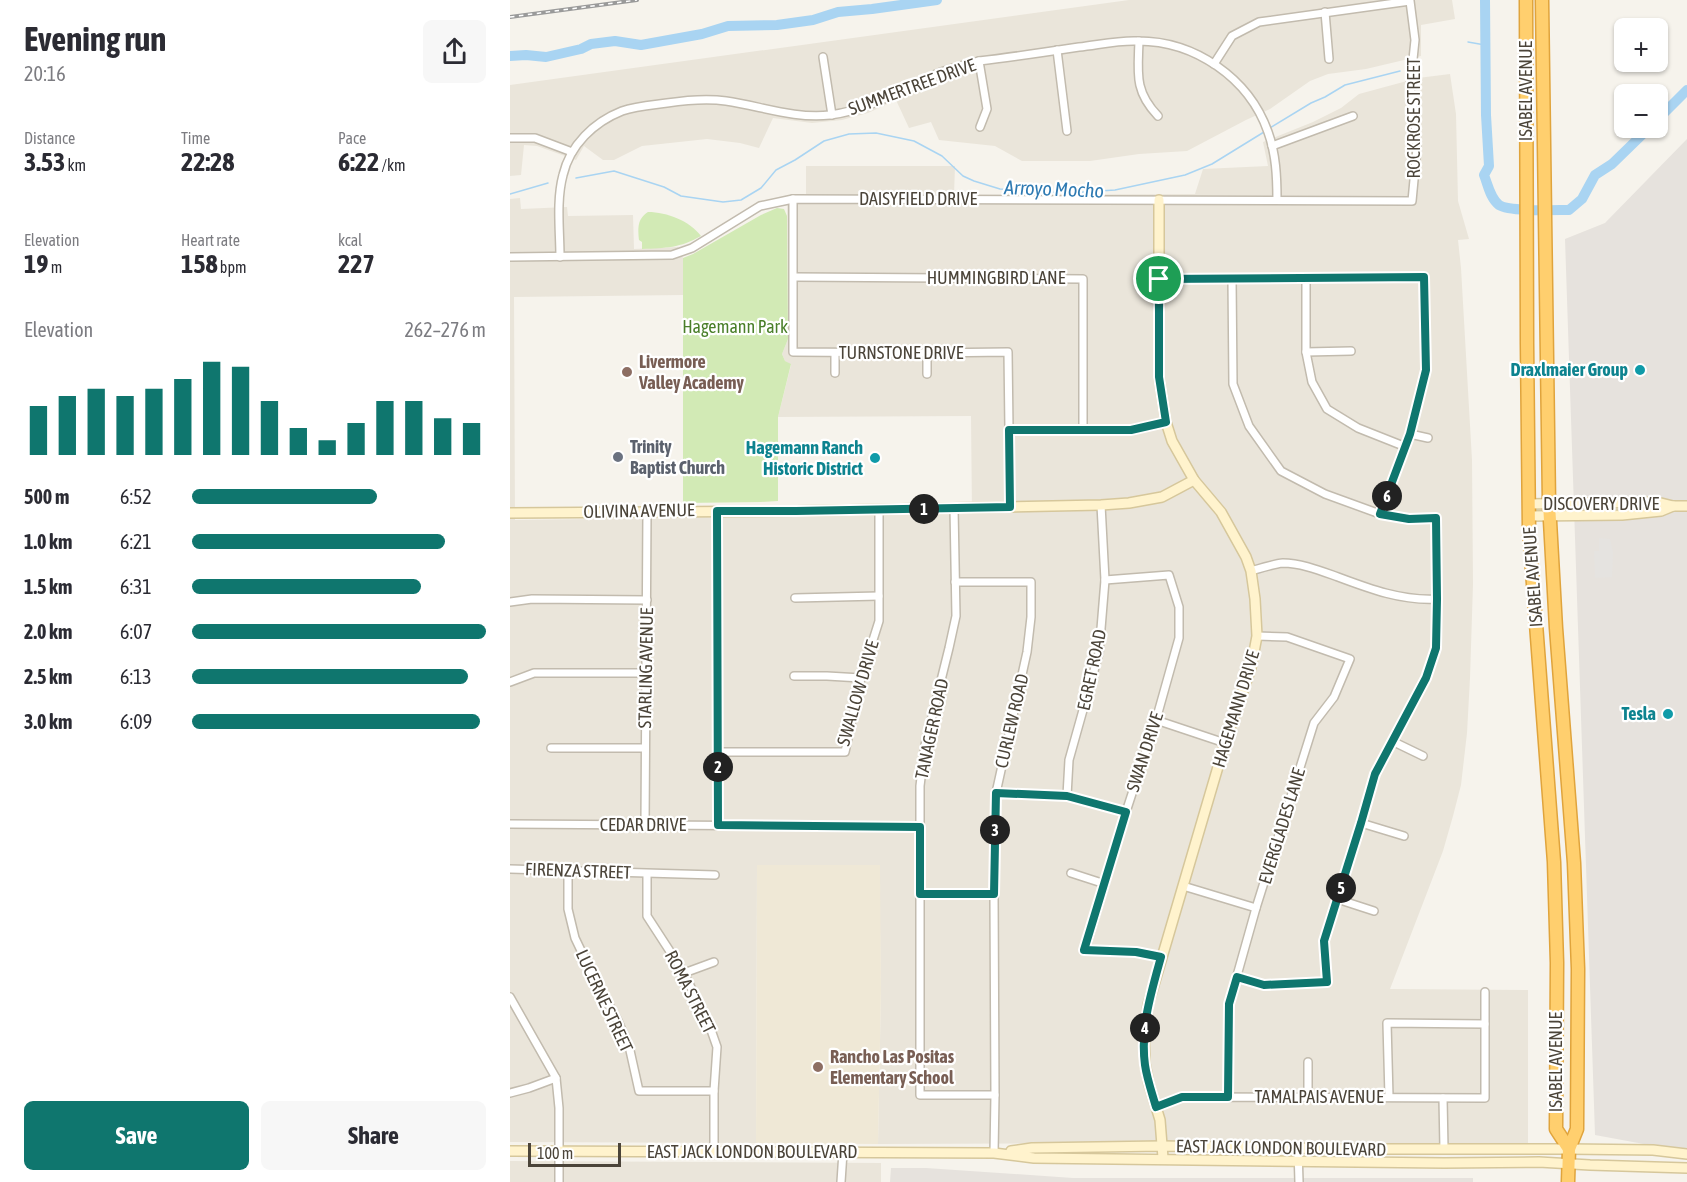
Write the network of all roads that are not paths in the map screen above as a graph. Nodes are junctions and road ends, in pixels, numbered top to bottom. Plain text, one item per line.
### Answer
1 (1410, 0) edge
2 (1526, 0) edge
3 (1542, 0) edge
4 (1325, 12) junction
5 (1139, 41) junction
6 (1057, 50) junction
7 (824, 57) dead end
8 (1329, 59) dead end
9 (979, 61) junction
10 (1214, 64) junction
11 (832, 115) junction
12 (1158, 116) dead end
13 (1353, 116) dead end
14 (980, 127) dead end
15 (1067, 131) dead end
16 (510, 138) edge
17 (1272, 146) junction
18 (572, 152) junction
19 (793, 199) junction
20 (1159, 200) junction
21 (1277, 200) junction
22 (1412, 201) joint
23 (510, 257) edge
24 (560, 257) junction
25 (794, 276) junction
26 (1306, 278) junction
27 (1159, 279) junction
28 (1232, 279) junction
29 (1351, 351) dead end
30 (1306, 352) junction
31 (835, 353) junction
32 (927, 353) junction
33 (835, 373) dead end
34 (927, 374) dead end
35 (1166, 422) junction
36 (1083, 429) junction
37 (1009, 430) junction
38 (1410, 434) junction
39 (1428, 438) dead end
40 (1406, 447) junction
41 (1194, 480) junction
42 (1101, 505) junction
43 (1687, 506) edge
44 (1010, 507) junction
45 (954, 508) junction
46 (879, 510) junction
47 (1529, 510) junction
48 (1550, 510) junction
49 (647, 511) junction
50 (717, 511) junction
51 (510, 513) edge
52 (1380, 514) junction
53 (1251, 571) junction
54 (1105, 580) junction
55 (955, 582) junction
56 (879, 596) junction
57 (795, 598) dead end
58 (1437, 599) junction
59 (647, 600) junction
60 (510, 602) edge
61 (1257, 636) junction
62 (645, 673) junction
63 (794, 676) dead end
64 (861, 678) junction
65 (510, 682) edge
66 (1156, 720) junction
67 (1394, 742) junction
68 (1225, 743) junction
69 (551, 748) dead end
70 (645, 748) junction
71 (718, 752) junction
72 (1423, 756) dead end
73 (996, 793) junction
74 (1067, 796) junction
75 (1126, 812) junction
76 (1361, 823) junction
77 (510, 824) edge
78 (645, 825) junction
79 (718, 825) junction
80 (920, 827) junction
81 (1404, 836) dead end
82 (510, 869) edge
83 (568, 871) junction
84 (1071, 873) dead end
85 (647, 874) junction
86 (715, 875) dead end
87 (1105, 884) junction
88 (1183, 886) junction
89 (920, 894) junction
90 (994, 894) junction
91 (1337, 899) junction
92 (1256, 909) junction
93 (1374, 911) dead end
94 (1161, 957) junction
95 (714, 962) dead end
96 (684, 973) junction
97 (1237, 977) junction
98 (1485, 992) dead end
99 (510, 997) edge
100 (1485, 1024) junction
101 (1308, 1062) dead end
102 (556, 1078) junction
103 (714, 1091) junction
104 (510, 1093) edge
105 (995, 1095) junction
106 (1228, 1097) junction
107 (1308, 1097) junction
108 (1389, 1097) junction
109 (1443, 1098) junction
110 (1156, 1107) junction
111 (1162, 1146) junction
112 (1298, 1149) junction
113 (1444, 1149) junction
114 (1569, 1149) junction
115 (510, 1151) edge
116 (559, 1151) junction
117 (714, 1152) junction
118 (843, 1152) junction
119 (994, 1153) junction
120 (1687, 1154) edge
121 (1163, 1158) junction
122 (1299, 1160) junction
123 (1569, 1164) junction
124 (1687, 1168) edge
125 (559, 1182) edge
126 (841, 1182) edge
127 (1299, 1182) edge
128 (1568, 1182) edge

1 - 4 street
1 - 22 street, ROCKROSE STREET
2 - 47 highway, ISABEL AVENUE
3 - 48 highway, ISABEL AVENUE
4 - 8 street
4 - 10 street
5 - 6 street, SUMMERTREE DRIVE
5 - 10 street, SUMMERTREE DRIVE
5 - 12 street
6 - 9 street, SUMMERTREE DRIVE
6 - 15 street
7 - 11 street
9 - 11 street, SUMMERTREE DRIVE
9 - 14 street
10 - 17 street, SUMMERTREE DRIVE
11 - 18 street, SUMMERTREE DRIVE
13 - 17 street
16 - 18 street
17 - 21 street, SUMMERTREE DRIVE
18 - 24 street, SUMMERTREE DRIVE
19 - 20 street, DAISYFIELD DRIVE
19 - 24 street, DAISYFIELD DRIVE
19 - 25 street, TURNSTONE DRIVE
20 - 21 street, DAISYFIELD DRIVE
20 - 27 main road, HAGEMANN DRIVE
21 - 22 street, DAISYFIELD DRIVE
23 - 24 street, DAISYFIELD DRIVE
25 - 31 street, TURNSTONE DRIVE
25 - 36 street, HUMMINGBIRD LANE
26 - 28 street
26 - 30 street
26 - 38 street
27 - 28 street
27 - 35 main road, HAGEMANN DRIVE
28 - 52 street
29 - 30 street
30 - 40 street
31 - 32 street, TURNSTONE DRIVE
31 - 33 street
32 - 34 street
32 - 37 street, TURNSTONE DRIVE
35 - 36 street
35 - 41 main road, HAGEMANN DRIVE
36 - 37 street
37 - 44 street, TURNSTONE DRIVE
38 - 39 street
38 - 40 street
40 - 52 street
41 - 42 main road, OLIVINA AVENUE
41 - 53 main road, HAGEMANN DRIVE
42 - 44 main road, OLIVINA AVENUE
42 - 54 street, EGRET ROAD
43 - 48 main road, DISCOVERY DRIVE
44 - 45 main road, OLIVINA AVENUE
45 - 46 main road, OLIVINA AVENUE
45 - 55 street, TANAGER ROAD
46 - 50 main road, OLIVINA AVENUE
46 - 56 street, SWALLOW DRIVE
47 - 48 main road, DISCOVERY DRIVE
47 - 114 highway, ISABEL AVENUE
48 - 114 highway, ISABEL AVENUE
49 - 50 main road, OLIVINA AVENUE
49 - 51 main road, OLIVINA AVENUE
49 - 59 street, STARLING AVENUE
50 - 71 street
52 - 58 street
53 - 58 street
53 - 61 main road, HAGEMANN DRIVE
54 - 66 street, SWAN DRIVE
54 - 74 street, EGRET ROAD
55 - 73 street, CURLEW ROAD
55 - 80 street, TANAGER ROAD
56 - 57 street
56 - 64 street, SWALLOW DRIVE
58 - 67 street
59 - 60 street
59 - 62 street, STARLING AVENUE
61 - 68 main road, HAGEMANN DRIVE
61 - 92 street, EVERGLADES LANE
62 - 65 street
62 - 70 street, STARLING AVENUE
63 - 64 street
64 - 71 street, SWALLOW DRIVE
66 - 68 street
66 - 75 street, SWAN DRIVE
67 - 72 street
67 - 76 street
68 - 88 main road, HAGEMANN DRIVE
69 - 70 street
70 - 78 street, STARLING AVENUE
71 - 79 street
73 - 74 street
73 - 90 street, CURLEW ROAD
74 - 75 street
75 - 87 street, SWAN DRIVE
76 - 81 street
76 - 91 street
77 - 78 street, CEDAR DRIVE
78 - 79 street, CEDAR DRIVE
79 - 80 street, CEDAR DRIVE
80 - 89 street, TANAGER ROAD
82 - 83 street, FIRENZA STREET
83 - 85 street, FIRENZA STREET
83 - 103 street, LUCERNE STREET
84 - 87 street
85 - 86 street, FIRENZA STREET
85 - 96 street, ROMA STREET
87 - 94 street, SWAN DRIVE
88 - 92 street
88 - 94 main road, HAGEMANN DRIVE
89 - 90 street
89 - 105 street, TANAGER ROAD
90 - 105 street, CURLEW ROAD
91 - 93 street
91 - 97 street
92 - 97 street, EVERGLADES LANE
94 - 110 main road, HAGEMANN DRIVE
95 - 96 street
96 - 103 street, ROMA STREET
97 - 106 street, EVERGLADES LANE
98 - 100 street
99 - 102 street
100 - 108 street
100 - 109 street, TAMALPAIS AVENUE
101 - 107 street
102 - 104 street
102 - 116 street
103 - 117 street, ROMA STREET
105 - 119 street, CURLEW ROAD
106 - 107 street, TAMALPAIS AVENUE
106 - 110 street, TAMALPAIS AVENUE
107 - 108 street, TAMALPAIS AVENUE
108 - 109 street, TAMALPAIS AVENUE
109 - 113 street
110 - 111 main road, HAGEMANN DRIVE
111 - 112 main road, EAST JACK LONDON BOULEVARD
111 - 119 main road, EAST JACK LONDON BOULEVARD
111 - 121 main road, HAGEMANN DRIVE
112 - 113 main road, EAST JACK LONDON BOULEVARD
112 - 122 street
113 - 114 main road, EAST JACK LONDON BOULEVARD
114 - 120 main road, EAST JACK LONDON BOULEVARD
114 - 123 highway, ISABEL AVENUE
115 - 116 main road, EAST JACK LONDON BOULEVARD
116 - 117 main road, EAST JACK LONDON BOULEVARD
116 - 125 street
117 - 118 main road, EAST JACK LONDON BOULEVARD
118 - 119 main road, EAST JACK LONDON BOULEVARD
118 - 126 street
119 - 121 main road, EAST JACK LONDON BOULEVARD
121 - 122 main road, EAST JACK LONDON BOULEVARD
122 - 123 main road, EAST JACK LONDON BOULEVARD
122 - 127 street
123 - 124 main road, EAST JACK LONDON BOULEVARD
123 - 128 highway, ISABEL AVENUE

